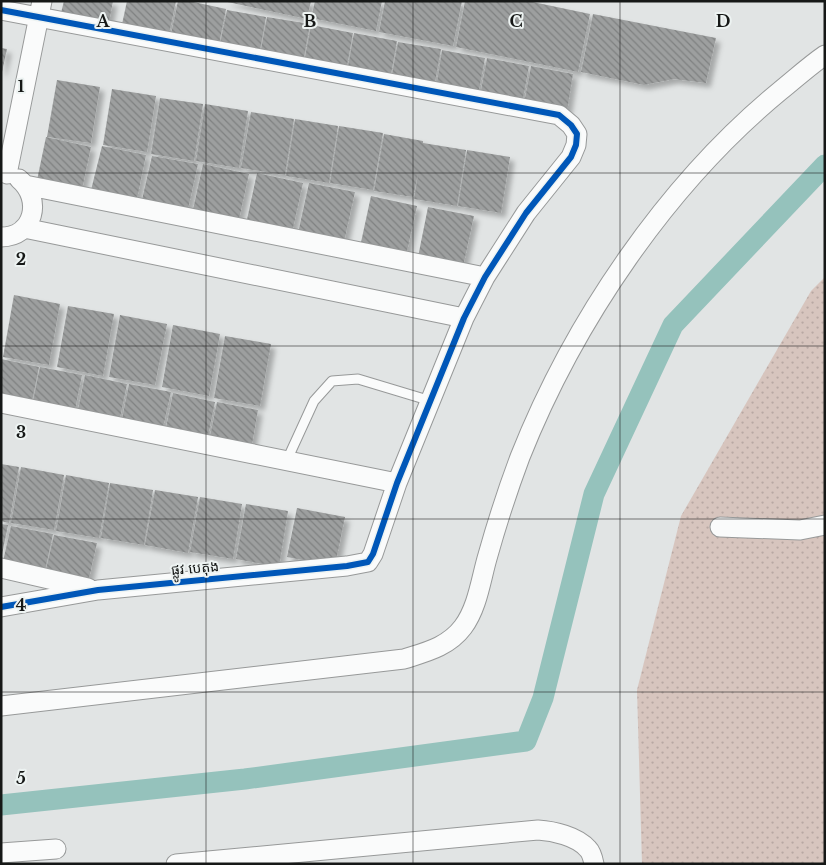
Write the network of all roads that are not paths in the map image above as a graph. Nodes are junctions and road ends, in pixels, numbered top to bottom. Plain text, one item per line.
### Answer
1 (40, 9) edge
2 (1, 10) edge
3 (825, 55) edge
4 (4, 175) edge
5 (25, 185) junction
6 (24, 228) junction
7 (1, 237) edge
8 (485, 277) junction
9 (464, 318) junction
10 (431, 401) junction
11 (1, 403) edge
12 (287, 460) junction
13 (398, 483) junction
14 (825, 525) edge
15 (720, 528) dead end
16 (1, 568) edge
17 (98, 590) junction
18 (1, 607) edge
19 (1, 706) edge
20 (56, 848) dead end
21 (1, 853) edge
22 (234, 861) edge
23 (176, 864) edge
24 (594, 864) edge

1 - 2 street
1 - 4 street
1 - 8 street
3 - 19 street
4 - 5 street
5 - 6 street
5 - 8 street
6 - 7 street
6 - 9 street
8 - 9 street
9 - 10 street
10 - 12 lane
10 - 13 street
11 - 12 street
12 - 13 street
13 - 17 street, ផ្លូវ បេតុង
14 - 15 street
16 - 17 street
17 - 18 street, ផ្លូវ បេតុង
20 - 21 street
22 - 23 street
22 - 24 street

